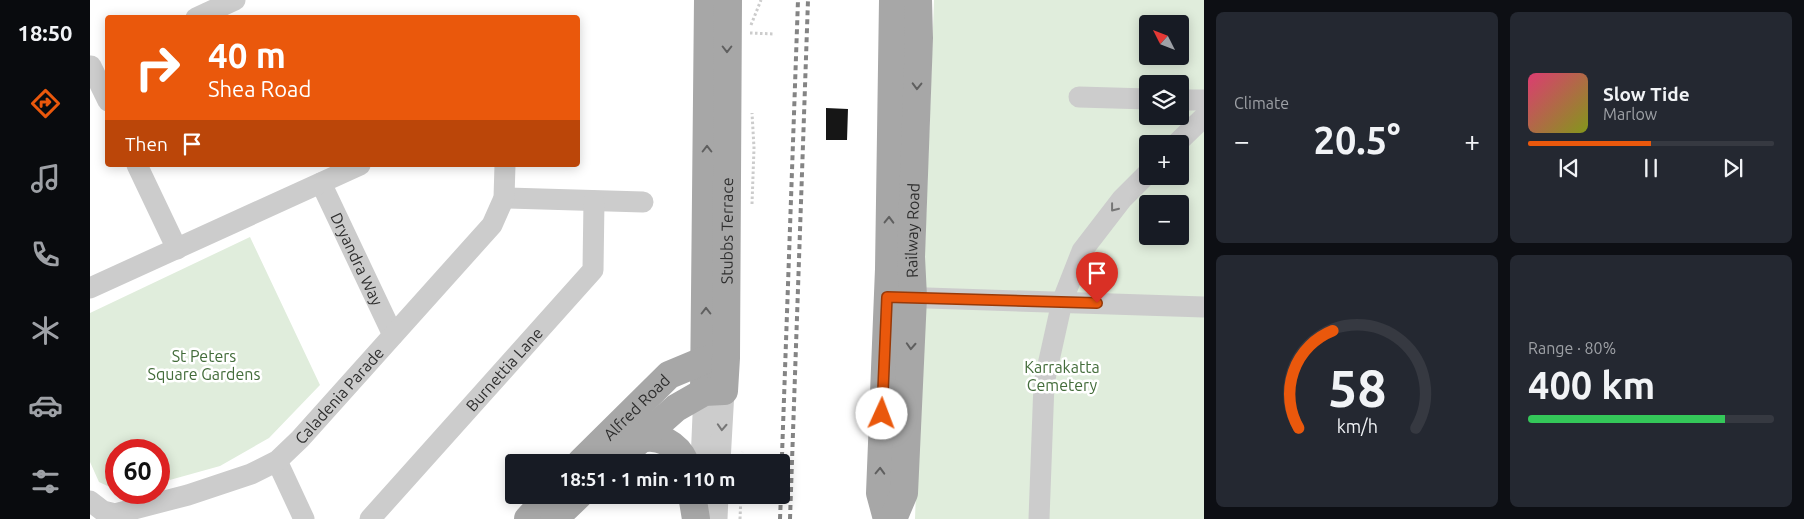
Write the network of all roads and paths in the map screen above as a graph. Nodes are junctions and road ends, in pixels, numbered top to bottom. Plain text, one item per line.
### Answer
1 (235, 0) edge
2 (708, 0) edge
3 (728, 0) edge
4 (760, 0) edge
5 (893, 0) edge
6 (918, 0) edge
7 (202, 15) edge
8 (775, 34) dead end
9 (96, 63) edge
10 (105, 92) edge
11 (1079, 97) dead end
12 (1139, 99) edge
13 (1189, 100) edge
14 (1204, 100) edge
15 (1204, 118) edge
16 (1186, 135) edge
17 (138, 167) edge
18 (356, 167) edge
19 (505, 167) edge
20 (1139, 182) edge
21 (321, 183) junction
22 (504, 198) junction
23 (594, 201) junction
24 (643, 202) dead end
25 (177, 249) junction
26 (90, 288) edge
27 (900, 297) junction
28 (1062, 302) junction
29 (1204, 307) edge
30 (393, 334) junction
31 (716, 359) junction
32 (714, 392) junction
33 (640, 440) junction
34 (589, 454) edge
35 (624, 454) edge
36 (680, 454) edge
37 (702, 454) edge
38 (719, 454) edge
39 (277, 461) junction
40 (90, 501) edge
41 (542, 504) edge
42 (570, 504) edge
43 (694, 504) edge
44 (699, 504) edge
45 (718, 504) edge
46 (741, 504) edge
47 (114, 517) edge
48 (304, 519) edge
49 (370, 519) edge
50 (528, 519) edge
51 (554, 519) edge
52 (698, 519) edge
53 (717, 519) edge
54 (740, 519) edge
55 (887, 519) edge
56 (893, 519) edge
57 (1039, 519) edge

1 - 7 street
31 -> 2 main road, Stubbs Terrace
3 -> 31 main road, Stubbs Terrace
4 - 8 path
27 -> 5 main road, Railway Road
6 -> 27 main road, Railway Road
9 - 10 street
11 - 12 street
13 - 14 street
15 - 16 street
17 - 25 street
18 - 21 street
19 - 22 street, Caladenia Parade
20 -> 28 street
21 - 25 street
21 - 30 street, Dryandra Way
22 - 23 street
22 - 30 street, Caladenia Parade
23 - 24 street
23 - 49 street, Burnettia Lane
25 - 26 street
27 - 28 street
55 -> 27 main road, Railway Road
27 -> 56 main road, Railway Road
28 - 29 street
28 - 57 street
30 - 39 street, Caladenia Parade
31 - 32 main road, Stubbs Terrace
31 - 34 main road, Alfred Road
32 - 33 main road, Alfred Road
32 - 37 street, Stubbs Terrace
32 -> 38 street, Stubbs Terrace
33 - 35 main road, Alfred Road
33 - 36 main road
39 - 47 street, Caladenia Parade
39 - 48 street
40 - 47 street, Caladenia Parade
41 - 50 main road
42 - 51 main road
43 - 52 main road
44 - 52 street
45 - 53 street
46 - 54 path

